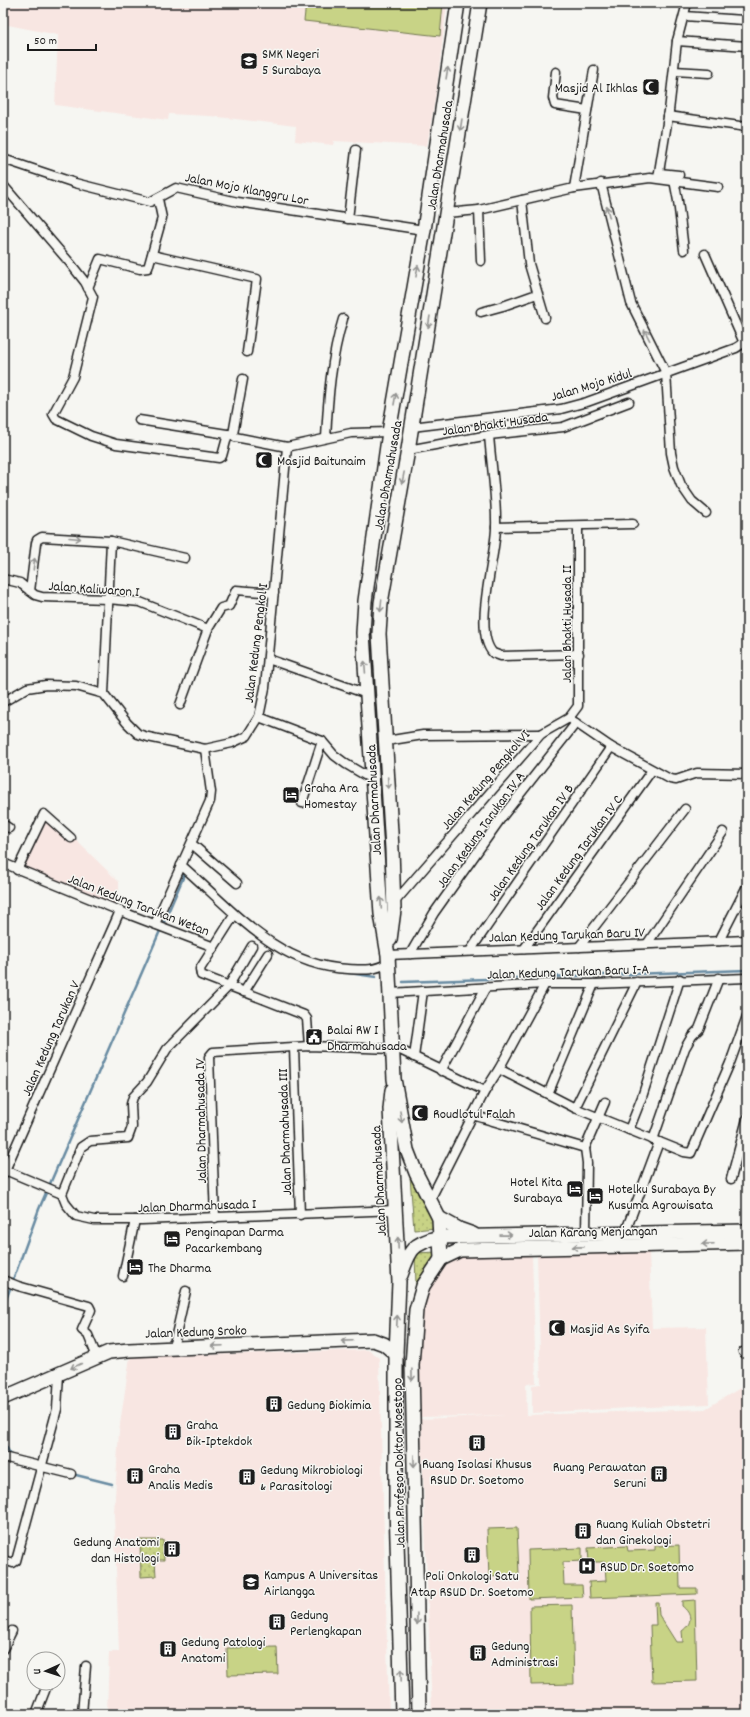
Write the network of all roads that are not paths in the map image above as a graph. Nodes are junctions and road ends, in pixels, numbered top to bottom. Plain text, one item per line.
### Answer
1 (458, 3) edge
2 (480, 3) edge
3 (687, 3) edge
4 (684, 16) junction
5 (744, 20) dead end
6 (678, 41) junction
7 (747, 46) edge
8 (594, 70) dead end
9 (674, 71) junction
10 (556, 72) dead end
11 (709, 73) dead end
12 (587, 110) junction
13 (668, 116) junction
14 (747, 127) edge
15 (356, 150) dead end
16 (3, 159) edge
17 (658, 175) junction
18 (676, 178) junction
19 (601, 183) junction
20 (3, 185) edge
21 (718, 187) dead end
22 (574, 188) junction
23 (158, 199) junction
24 (522, 200) junction
25 (479, 210) junction
26 (446, 213) junction
27 (348, 219) junction
28 (424, 230) junction
29 (684, 250) dead end
30 (705, 254) dead end
31 (152, 255) junction
32 (481, 261) dead end
33 (86, 285) junction
34 (537, 294) junction
35 (481, 312) dead end
36 (545, 318) dead end
37 (343, 320) dead end
38 (746, 342) edge
39 (248, 352) dead end
40 (666, 373) junction
41 (243, 379) dead end
42 (629, 402) dead end
43 (139, 420) dead end
44 (412, 427) junction
45 (389, 432) junction
46 (230, 435) junction
47 (489, 435) junction
48 (326, 438) junction
49 (287, 447) junction
50 (408, 450) junction
51 (706, 513) dead end
52 (378, 515) junction
53 (396, 516) junction
54 (633, 524) dead end
55 (578, 526) junction
56 (496, 527) junction
57 (375, 534) junction
58 (392, 538) junction
59 (111, 542) junction
60 (185, 558) dead end
61 (3, 579) edge
62 (30, 591) junction
63 (274, 593) junction
64 (108, 599) junction
65 (208, 629) junction
66 (579, 654) junction
67 (268, 659) junction
68 (104, 694) junction
69 (367, 694) junction
70 (3, 702) edge
71 (180, 705) dead end
72 (259, 717) junction
73 (569, 718) junction
74 (576, 723) junction
75 (541, 734) junction
76 (322, 741) junction
77 (386, 743) junction
78 (611, 747) junction
79 (371, 748) junction
80 (205, 749) junction
81 (652, 770) junction
82 (747, 774) edge
83 (373, 780) junction
84 (302, 803) dead end
85 (685, 809) dead end
86 (723, 832) dead end
87 (71, 838) dead end
88 (192, 844) junction
89 (3, 863) edge
90 (181, 865) junction
91 (17, 870) junction
92 (238, 883) dead end
93 (746, 888) edge
94 (393, 904) junction
95 (120, 911) junction
96 (233, 917) dead end
97 (156, 925) junction
98 (747, 940) edge
99 (719, 941) junction
100 (647, 944) junction
101 (252, 946) dead end
102 (214, 947) junction
103 (579, 947) junction
104 (524, 949) junction
105 (470, 951) junction
106 (268, 954) dead end
107 (410, 954) junction
108 (388, 959) junction
109 (719, 978) junction
110 (747, 978) edge
111 (680, 979) junction
112 (637, 982) junction
113 (544, 984) junction
114 (594, 984) junction
115 (228, 987) junction
116 (486, 987) junction
117 (423, 991) junction
118 (244, 992) junction
119 (390, 992) junction
120 (747, 1016) edge
121 (310, 1046) junction
122 (294, 1048) junction
123 (392, 1049) junction
124 (414, 1057) junction
125 (499, 1069) junction
126 (441, 1071) junction
127 (394, 1079) junction
128 (485, 1091) junction
129 (548, 1094) junction
130 (605, 1102) dead end
131 (575, 1108) junction
132 (472, 1115) junction
133 (597, 1117) junction
134 (747, 1119) edge
135 (629, 1130) junction
136 (656, 1141) junction
137 (585, 1148) junction
138 (4, 1172) edge
139 (731, 1179) dead end
140 (62, 1194) junction
141 (430, 1200) junction
142 (397, 1210) junction
143 (300, 1215) junction
144 (215, 1218) junction
145 (439, 1218) junction
146 (135, 1220) junction
147 (747, 1231) edge
148 (625, 1233) junction
149 (586, 1234) junction
150 (480, 1236) junction
151 (439, 1237) junction
152 (747, 1243) edge
153 (441, 1258) junction
154 (123, 1276) dead end
155 (5, 1281) edge
156 (399, 1282) junction
157 (186, 1291) dead end
158 (173, 1348) junction
159 (396, 1354) junction
160 (97, 1357) junction
161 (59, 1374) junction
162 (3, 1398) edge
163 (7, 1458) dead end
164 (42, 1465) junction
165 (71, 1474) dead end
166 (3, 1560) edge
167 (12, 1631) dead end
168 (3, 1649) edge
169 (86, 1666) dead end
170 (45, 1691) edge
171 (36, 1714) edge
172 (82, 1714) edge
173 (402, 1714) edge
174 (419, 1714) edge

28 -> 1 main road, Jalan Dharmahusada
2 -> 26 main road, Jalan Dharmahusada
3 - 4 street
4 - 5 street
4 - 6 street
6 - 7 street
6 - 9 street
8 - 12 street
9 - 11 street
9 - 13 street
10 - 12 street
12 - 22 street
13 - 14 street
13 - 17 street
15 - 27 street
16 - 23 street
17 - 18 street
17 - 19 street
18 - 21 street
18 - 29 street
19 - 22 street
40 -> 19 street
20 - 33 street
22 - 24 street
23 - 27 street, Jalan Mojo Klanggru Lor
23 - 31 street
24 - 25 street
24 - 34 street
25 - 26 street
25 - 32 street
26 -> 44 main road, Jalan Dharmahusada
27 - 28 street, Jalan Mojo Klanggru Lor
45 -> 28 main road, Jalan Dharmahusada
30 - 38 street
31 - 33 street
31 - 39 street
33 - 46 street
34 - 35 street
34 - 36 street
37 - 48 street
38 - 40 street, Jalan Mojo Kidul
40 - 44 street, Jalan Mojo Kidul
40 - 51 street
41 - 46 street
42 - 47 street, Jalan Bhakti Husada
43 - 46 street
44 - 50 main road, Jalan Dharmahusada
45 - 48 street
45 - 52 main road, Jalan Dharmahusada
46 - 49 street
47 - 50 street, Jalan Bhakti Husada
47 - 56 street
48 - 49 street
49 - 63 street, Jalan Kedung Pengkol I
50 -> 53 main road, Jalan Dharmahusada
52 - 53 main road
52 - 57 main road, Jalan Dharmahusada
53 - 58 main road, Jalan Dharmahusada
54 - 55 street
55 - 56 street
55 - 66 street, Jalan Bhakti Husada II
56 - 66 street
57 - 58 main road
69 -> 57 main road, Jalan Dharmahusada
58 -> 77 main road, Jalan Dharmahusada
59 - 60 street
62 -> 59 street
59 - 64 street
61 - 62 street, Jalan Kaliwaron I
62 - 64 street, Jalan Kaliwaron I
63 - 65 street
63 - 67 street, Jalan Kedung Pengkol I
64 - 65 street, Jalan Kaliwaron I
64 - 68 street
65 - 71 street
66 - 73 street, Jalan Bhakti Husada II
67 - 69 street
67 - 72 street, Jalan Kedung Pengkol I
68 - 70 street
68 - 80 street, Jalan Kedung Pengkol I
69 - 79 main road, Jalan Dharmahusada
72 - 76 street
72 - 80 street, Jalan Kedung Pengkol I
73 - 74 street
73 - 75 street, Jalan Kedung Pengkol VI
74 - 78 street
74 - 107 street, Jalan Kedung Tarukan IV A
75 - 77 street
75 - 94 street, Jalan Kedung Pengkol VI
76 - 83 street
76 - 84 street
77 - 79 street
77 -> 94 main road, Jalan Dharmahusada
78 - 81 street
78 - 105 street, Jalan Kedung Tarukan IV B
79 - 83 main road, Jalan Dharmahusada
80 - 88 street
81 - 82 street
81 - 104 street, Jalan Kedung Tarukan IV C
108 -> 83 main road, Jalan Dharmahusada
85 - 103 street
86 - 100 street
87 - 91 street
88 - 90 street
88 - 92 street
89 - 91 street, Jalan Kedung Tarukan Wetan
90 - 97 street
90 - 108 street, Jalan Kedung Tarukan Baru IV
91 - 95 street, Jalan Kedung Tarukan Wetan
93 - 99 street
94 - 108 main road, Jalan Dharmahusada
95 - 97 street, Jalan Kedung Tarukan Wetan
95 - 138 street, Jalan Kedung Tarukan V
96 - 102 street
97 - 102 street, Jalan Kedung Tarukan Wetan
98 - 99 street, Jalan Kedung Tarukan Baru IV
99 - 100 street, Jalan Kedung Tarukan Baru IV
100 - 103 street, Jalan Kedung Tarukan Baru IV
101 - 115 street
102 - 115 street, Jalan Kedung Tarukan Wetan
103 - 104 street, Jalan Kedung Tarukan Baru IV
104 - 105 street, Jalan Kedung Tarukan Baru IV
105 - 107 street, Jalan Kedung Tarukan Baru IV
106 - 118 street
107 - 108 street, Jalan Kedung Tarukan Baru IV
108 - 119 main road, Jalan Dharmahusada
109 - 110 street, Jalan Kedung Tarukan Baru I-A
109 - 111 street, Jalan Kedung Tarukan Baru I-A
109 - 136 street
111 - 112 street, Jalan Kedung Tarukan Baru I-A
111 - 135 street
112 - 114 street, Jalan Kedung Tarukan Baru I-A
112 - 131 street
113 - 114 street, Jalan Kedung Tarukan Baru I-A
113 - 116 street, Jalan Kedung Tarukan Baru I-A
113 - 125 street
114 - 129 street
115 - 118 street, Jalan Kedung Tarukan Wetan
115 - 140 street
116 - 117 street, Jalan Kedung Tarukan Baru I-A
116 - 126 street
117 - 119 street, Jalan Kedung Tarukan Baru I-A
117 - 124 street
118 - 121 street, Jalan Kedung Tarukan Wetan
119 - 123 main road, Jalan Dharmahusada
120 - 136 street
121 - 122 street
121 - 123 street
122 - 143 street, Jalan Dharmahusada III
122 - 144 street, Jalan Dharmahusada IV
123 - 124 street
123 - 127 main road, Jalan Dharmahusada
124 - 126 street
125 - 128 street
125 - 129 street
126 - 128 street
127 -> 141 main road, Jalan Dharmahusada
127 - 142 main road, Jalan Dharmahusada
128 - 132 street
129 - 131 street
130 - 133 street
131 - 133 street
132 - 137 street
132 - 141 street
133 - 135 street
133 - 137 street
134 - 139 street
135 - 136 street
136 - 148 street
137 - 149 street
138 - 140 street
140 - 146 street, Jalan Dharmahusada I
141 - 145 main road, Jalan Dharmahusada
142 - 143 street, Jalan Dharmahusada I
156 -> 142 main road, Jalan Dharmahusada
143 - 144 street, Jalan Dharmahusada I
144 - 146 street, Jalan Dharmahusada I
145 - 150 main road
145 - 151 main road
146 - 154 street
147 - 148 main road, Jalan Karang Menjangan
148 - 149 main road, Jalan Karang Menjangan
150 -> 149 main road, Jalan Karang Menjangan
150 - 151 main road, Jalan Karang Menjangan
151 - 153 main road
151 - 156 main road, Jalan Karang Menjangan
152 -> 153 main road, Jalan Karang Menjangan
153 -> 174 main road, Jalan Profesor Doktor Moestopo
155 - 160 street
159 -> 156 main road, Jalan Profesor Doktor Moestopo
157 - 158 street
159 -> 158 main road, Jalan Kedung Sroko
158 - 160 main road, Jalan Kedung Sroko
173 -> 159 main road, Jalan Profesor Doktor Moestopo
160 -> 161 main road, Jalan Kedung Sroko
161 - 162 main road, Jalan Kedung Sroko
161 - 164 street
163 - 164 street
164 - 165 street
164 - 166 street
167 - 168 street
169 - 172 street
170 - 171 street

